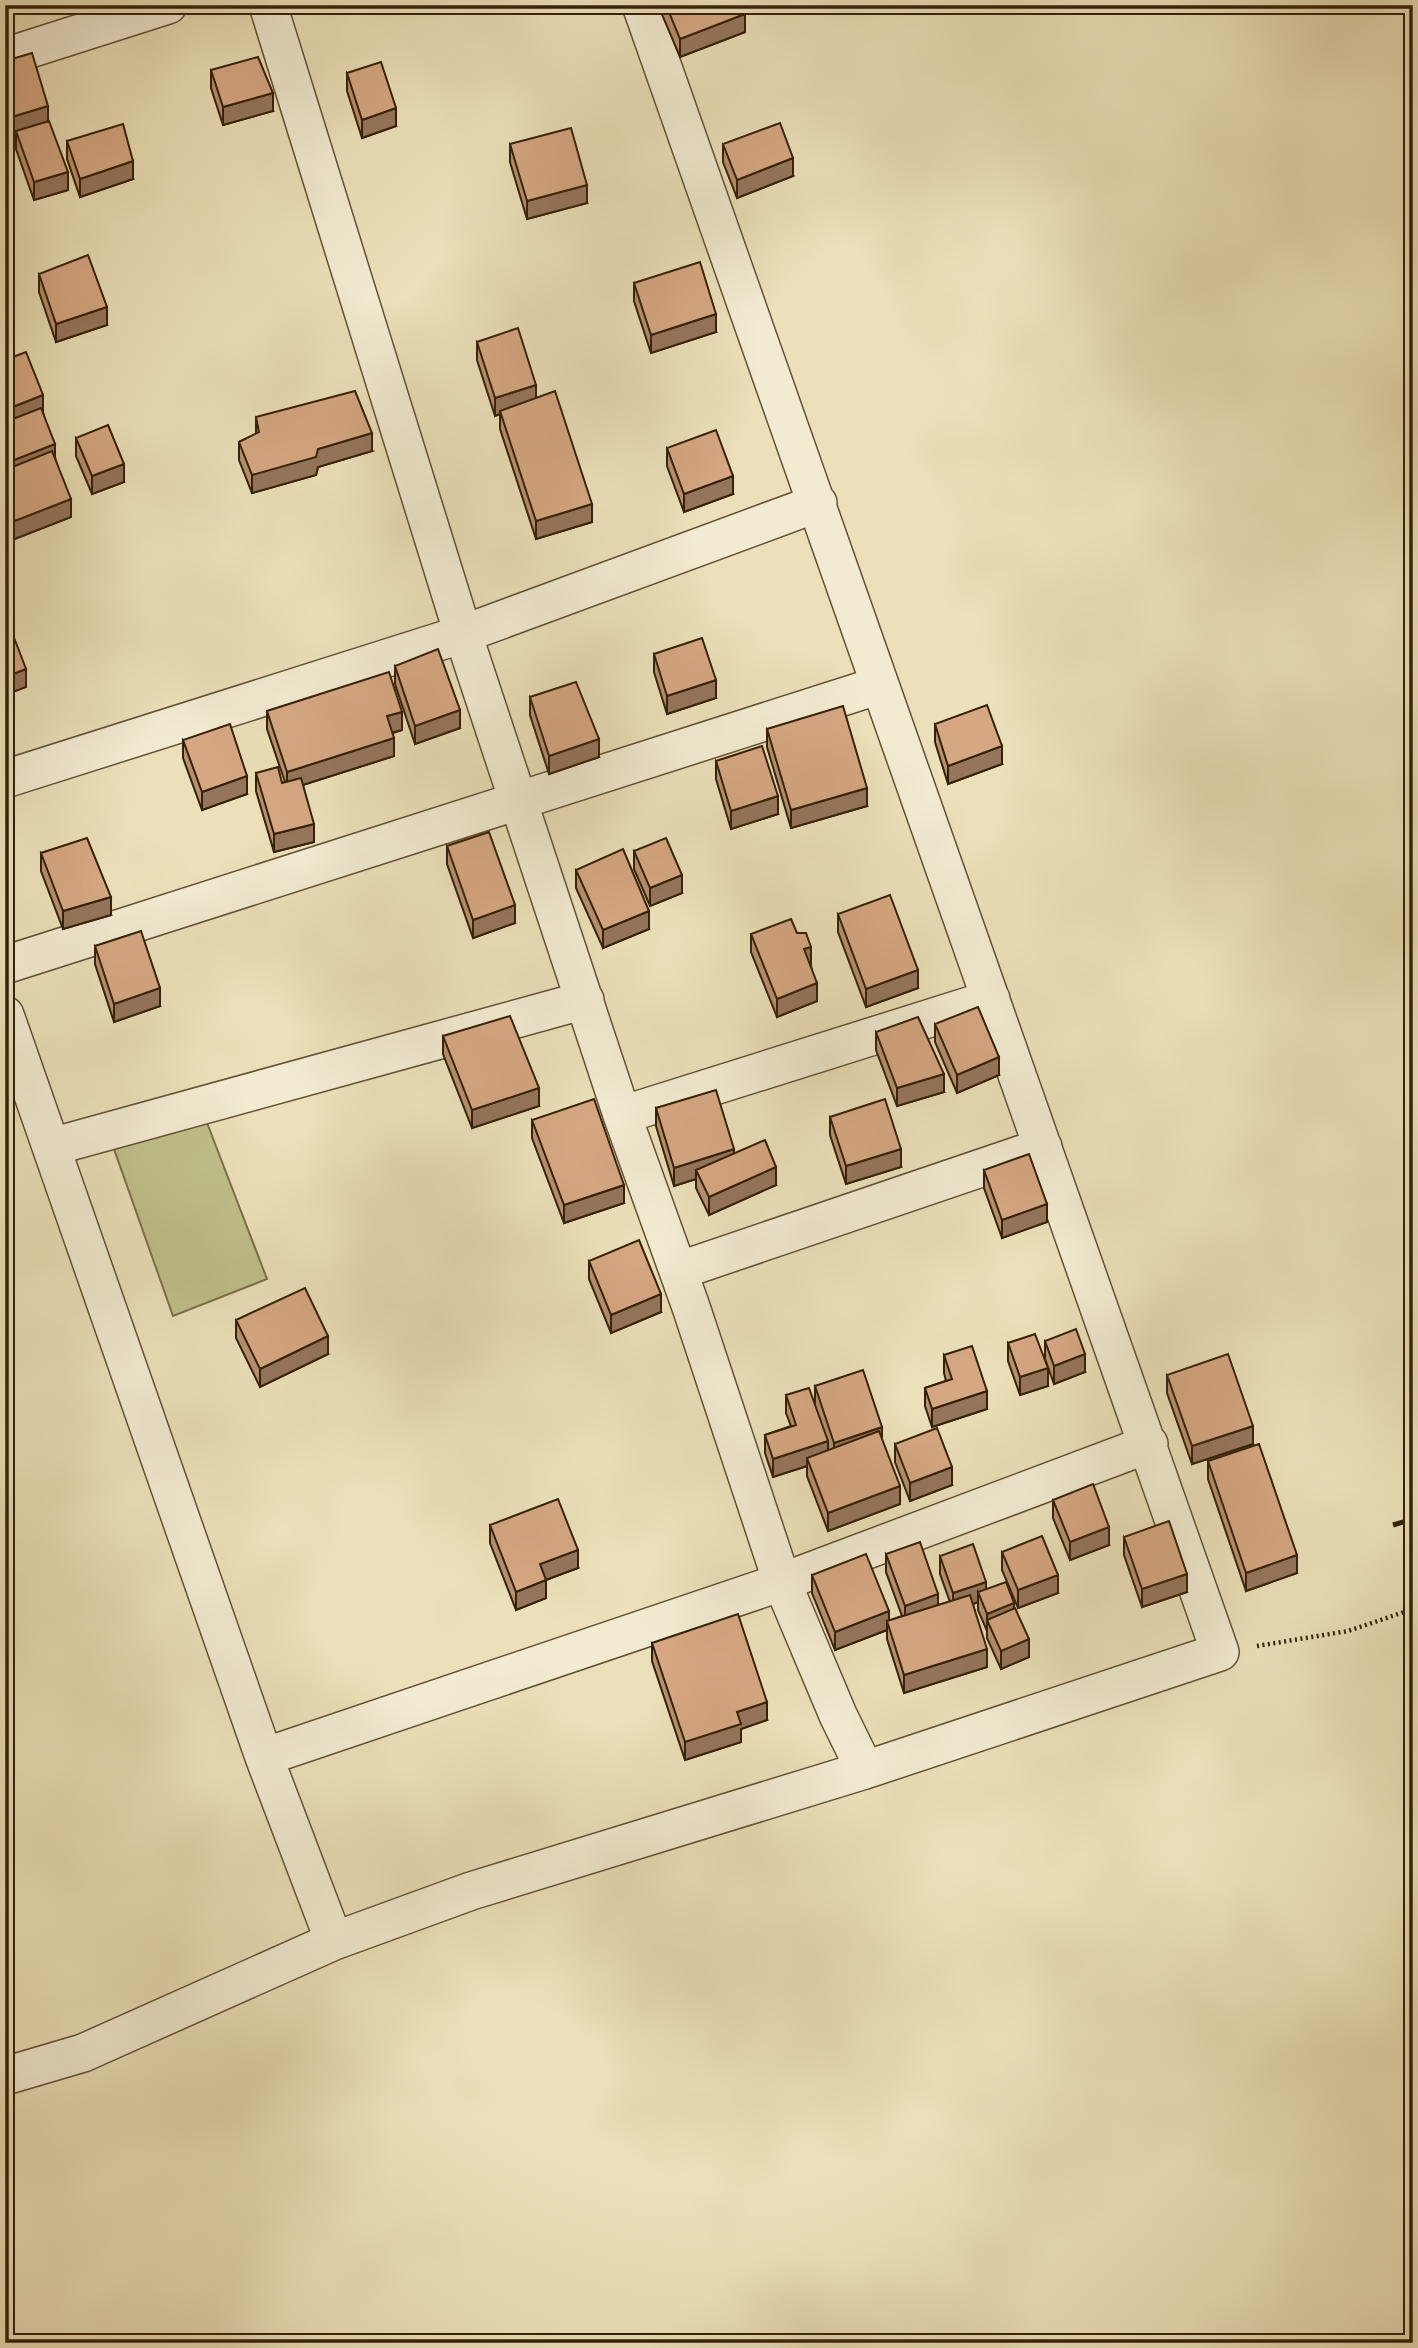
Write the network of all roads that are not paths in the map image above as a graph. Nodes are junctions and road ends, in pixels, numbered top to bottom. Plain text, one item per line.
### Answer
1 (168, 5) edge
2 (268, 5) edge
3 (641, 5) edge
4 (5, 57) edge
5 (818, 503) junction
6 (463, 634) junction
7 (880, 685) junction
8 (5, 779) edge
9 (521, 803) junction
10 (5, 965) edge
11 (991, 999) junction
12 (585, 1000) junction
13 (5, 1015) edge
14 (622, 1115) junction
15 (51, 1147) junction
16 (1043, 1147) junction
17 (678, 1271) junction
18 (1149, 1444) junction
19 (782, 1582) junction
20 (264, 1757) junction
21 (865, 1770) junction
22 (334, 1941) junction
23 (5, 2076) edge

1 - 4 street
2 - 6 street
3 - 5 street
5 - 6 street
5 - 7 street
6 - 8 street
6 - 9 street
7 - 9 street
7 - 11 street
9 - 10 street
9 - 12 street
11 - 14 street
11 - 16 street
12 - 14 street
12 - 15 street
13 - 15 street
14 - 17 street
15 - 20 street
16 - 17 street
16 - 18 street
17 - 19 street
18 - 19 street
18 - 21 street
19 - 20 street
19 - 21 street
20 - 22 street
21 - 22 street
22 - 23 street

